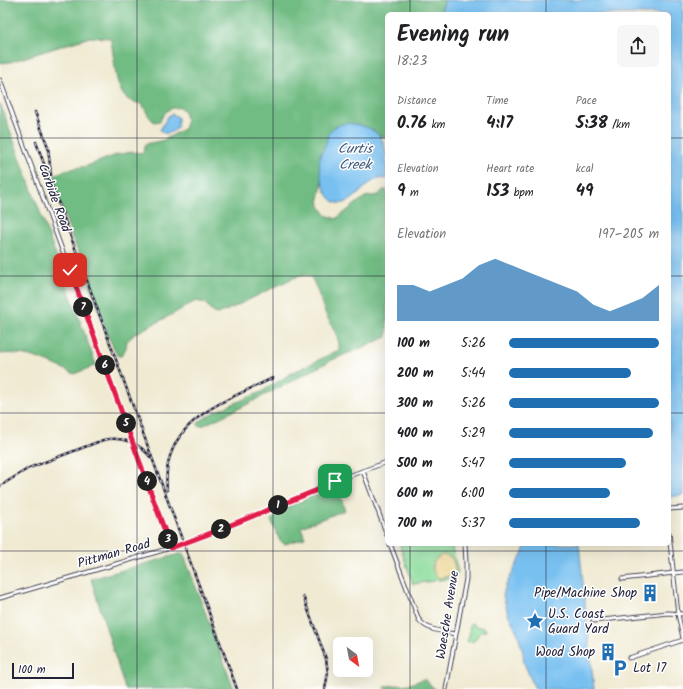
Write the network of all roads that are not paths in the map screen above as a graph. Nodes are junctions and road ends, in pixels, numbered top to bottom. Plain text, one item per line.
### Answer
1 (0, 80) edge
2 (385, 463) edge
3 (363, 471) junction
4 (683, 508) edge
5 (671, 509) edge
6 (385, 530) edge
7 (391, 546) edge
8 (465, 546) edge
9 (670, 546) edge
10 (171, 548) junction
11 (683, 572) edge
12 (673, 573) junction
13 (622, 579) dead end
14 (0, 598) edge
15 (678, 614) junction
16 (683, 614) edge
17 (593, 621) dead end
18 (456, 634) junction
19 (683, 639) edge
20 (628, 658) dead end
21 (446, 689) edge

1 - 10 street, Carbide Road
2 - 3 street, Pittman Road
3 - 6 street
3 - 10 street, Pittman Road
4 - 5 street
7 - 18 street
8 - 18 street, Waesche Avenue
9 - 12 street
10 - 14 street, Pittman Road
11 - 12 street
12 - 13 street
12 - 15 street
15 - 16 street
15 - 17 street
15 - 19 street
18 - 21 street, Waesche Avenue
19 - 20 street

